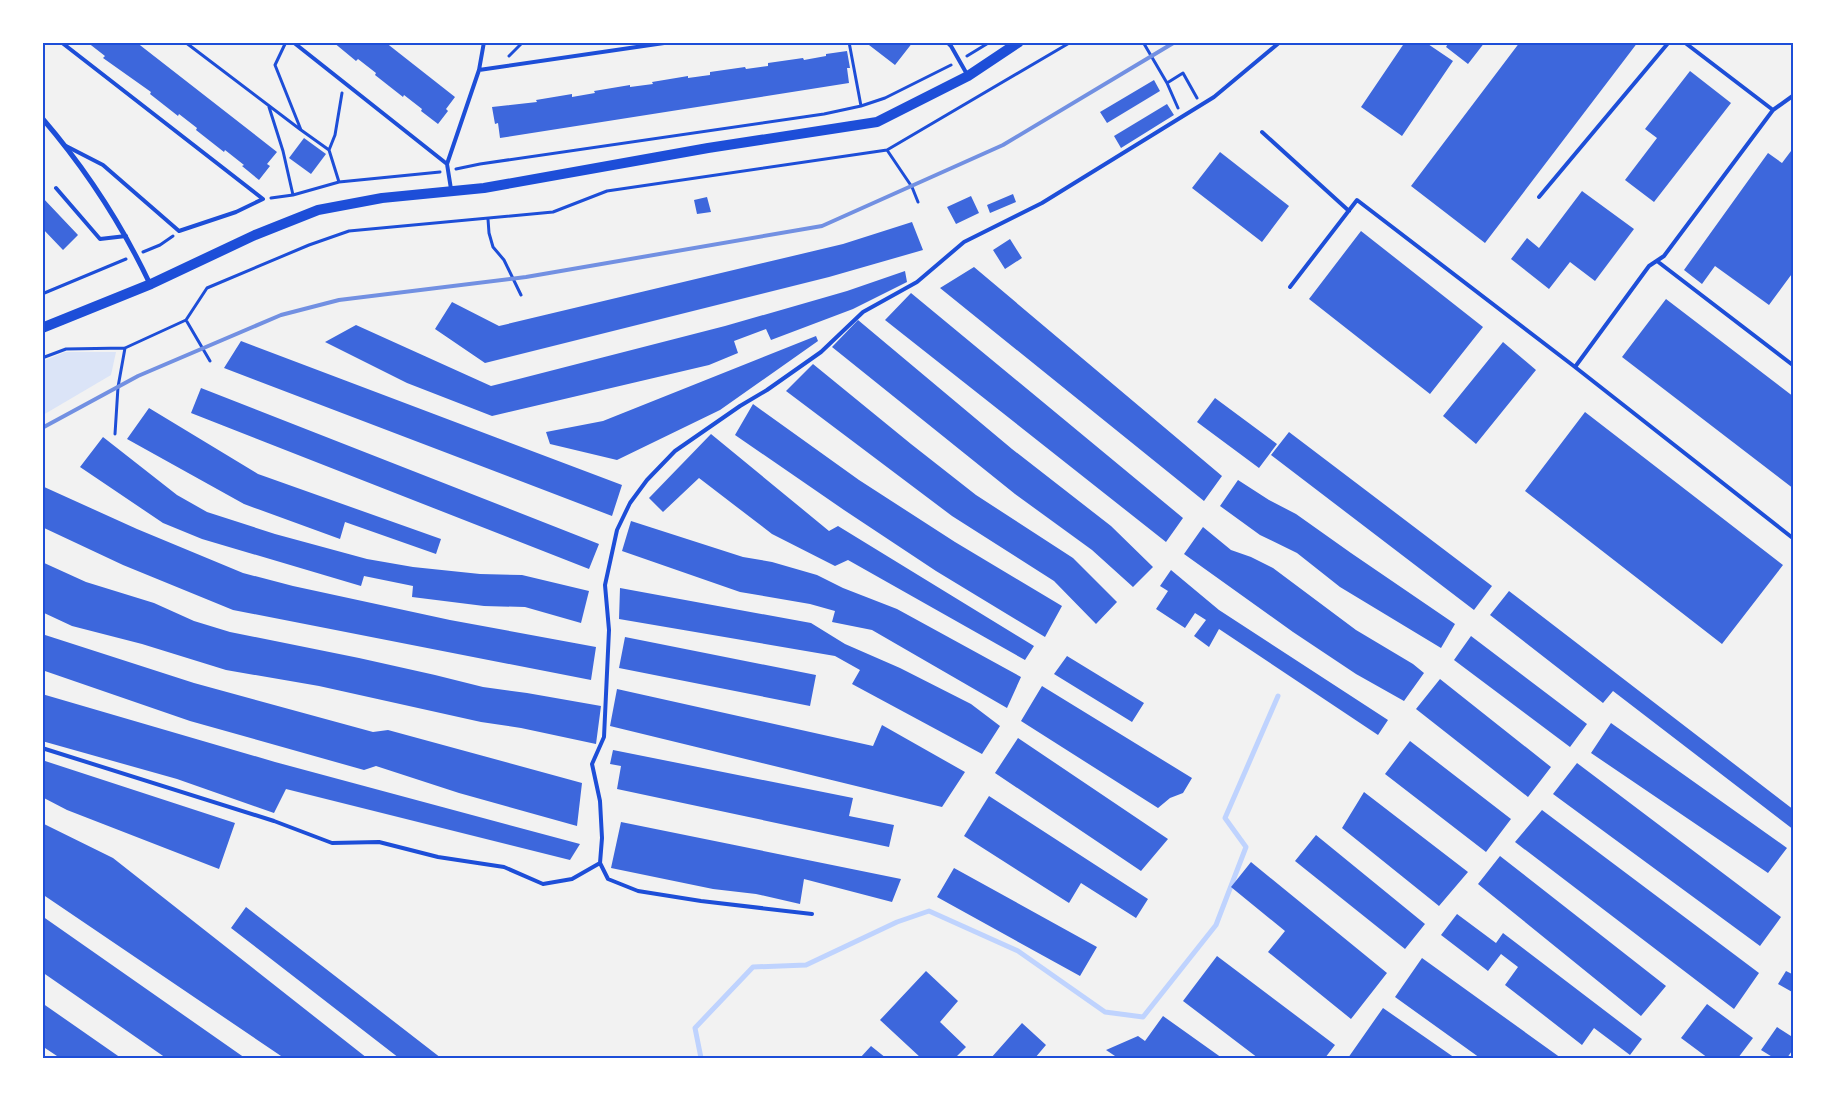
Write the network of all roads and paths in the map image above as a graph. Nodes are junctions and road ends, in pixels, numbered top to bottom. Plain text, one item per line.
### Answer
1 (61, 42) edge
2 (185, 42) edge
3 (286, 42) edge
4 (293, 42) edge
5 (484, 42) edge
6 (672, 42) edge
7 (849, 42) edge
8 (990, 42) edge
9 (1019, 42) edge
10 (1071, 42) edge
11 (1143, 42) edge
12 (1280, 42) edge
13 (1669, 42) edge
14 (1684, 42) edge
15 (951, 44) edge
16 (960, 61) junction
17 (480, 70) junction
18 (968, 76) junction
19 (344, 83) junction
20 (1167, 83) junction
21 (1794, 94) edge
22 (1201, 105) junction
23 (268, 106) junction
24 (861, 106) junction
25 (1773, 110) junction
26 (1181, 117) junction
27 (42, 118) edge
28 (301, 130) junction
29 (1262, 132) dead end
30 (66, 146) junction
31 (329, 150) junction
32 (887, 150) junction
33 (447, 164) junction
34 (448, 171) junction
35 (339, 182) junction
36 (56, 188) dead end
37 (452, 192) junction
38 (293, 195) junction
39 (1539, 197) dead end
40 (263, 199) junction
41 (918, 202) dead end
42 (1349, 211) junction
43 (488, 219) junction
44 (126, 236) junction
45 (160, 245) dead end
46 (137, 255) junction
47 (1657, 261) junction
48 (151, 284) junction
49 (1290, 287) dead end
50 (42, 294) edge
51 (522, 295) dead end
52 (186, 320) junction
53 (42, 328) edge
54 (125, 348) junction
55 (42, 358) edge
56 (210, 361) dead end
57 (1794, 366) edge
58 (1575, 367) junction
59 (115, 434) dead end
60 (1794, 539) edge
61 (42, 748) edge
62 (600, 863) junction
63 (812, 914) dead end

1 - 40 lane
2 - 23 path
3 - 28 path
4 - 19 lane
5 - 17 lane
6 - 17 lane
7 - 24 path
8 - 16 path
9 - 18 main road
10 - 32 path
11 - 20 path
12 - 22 lane
13 - 39 lane
14 - 25 lane
15 - 16 lane
16 - 18 lane
16 - 24 path
17 - 33 lane
18 - 37 main road
19 - 31 path
19 - 33 lane
20 - 22 path
20 - 26 path
21 - 25 lane
22 - 26 lane
23 - 28 path
23 - 38 path
24 - 34 path
25 - 47 lane
26 - 62 lane
27 - 30 street
28 - 31 path
29 - 42 lane
30 - 40 lane
30 - 44 street
31 - 35 path
32 - 41 path
32 - 43 path
33 - 34 lane
34 - 35 path
34 - 37 lane
35 - 38 path
36 - 44 lane
37 - 48 main road
38 - 40 path
42 - 49 lane
42 - 58 lane
43 - 51 path
43 - 52 path
44 - 46 street
45 - 46 path
46 - 48 street
46 - 50 path
47 - 57 lane
47 - 58 lane
48 - 53 main road
52 - 54 path
52 - 56 path
54 - 55 path
54 - 59 path
58 - 60 lane
61 - 62 lane
62 - 63 lane

